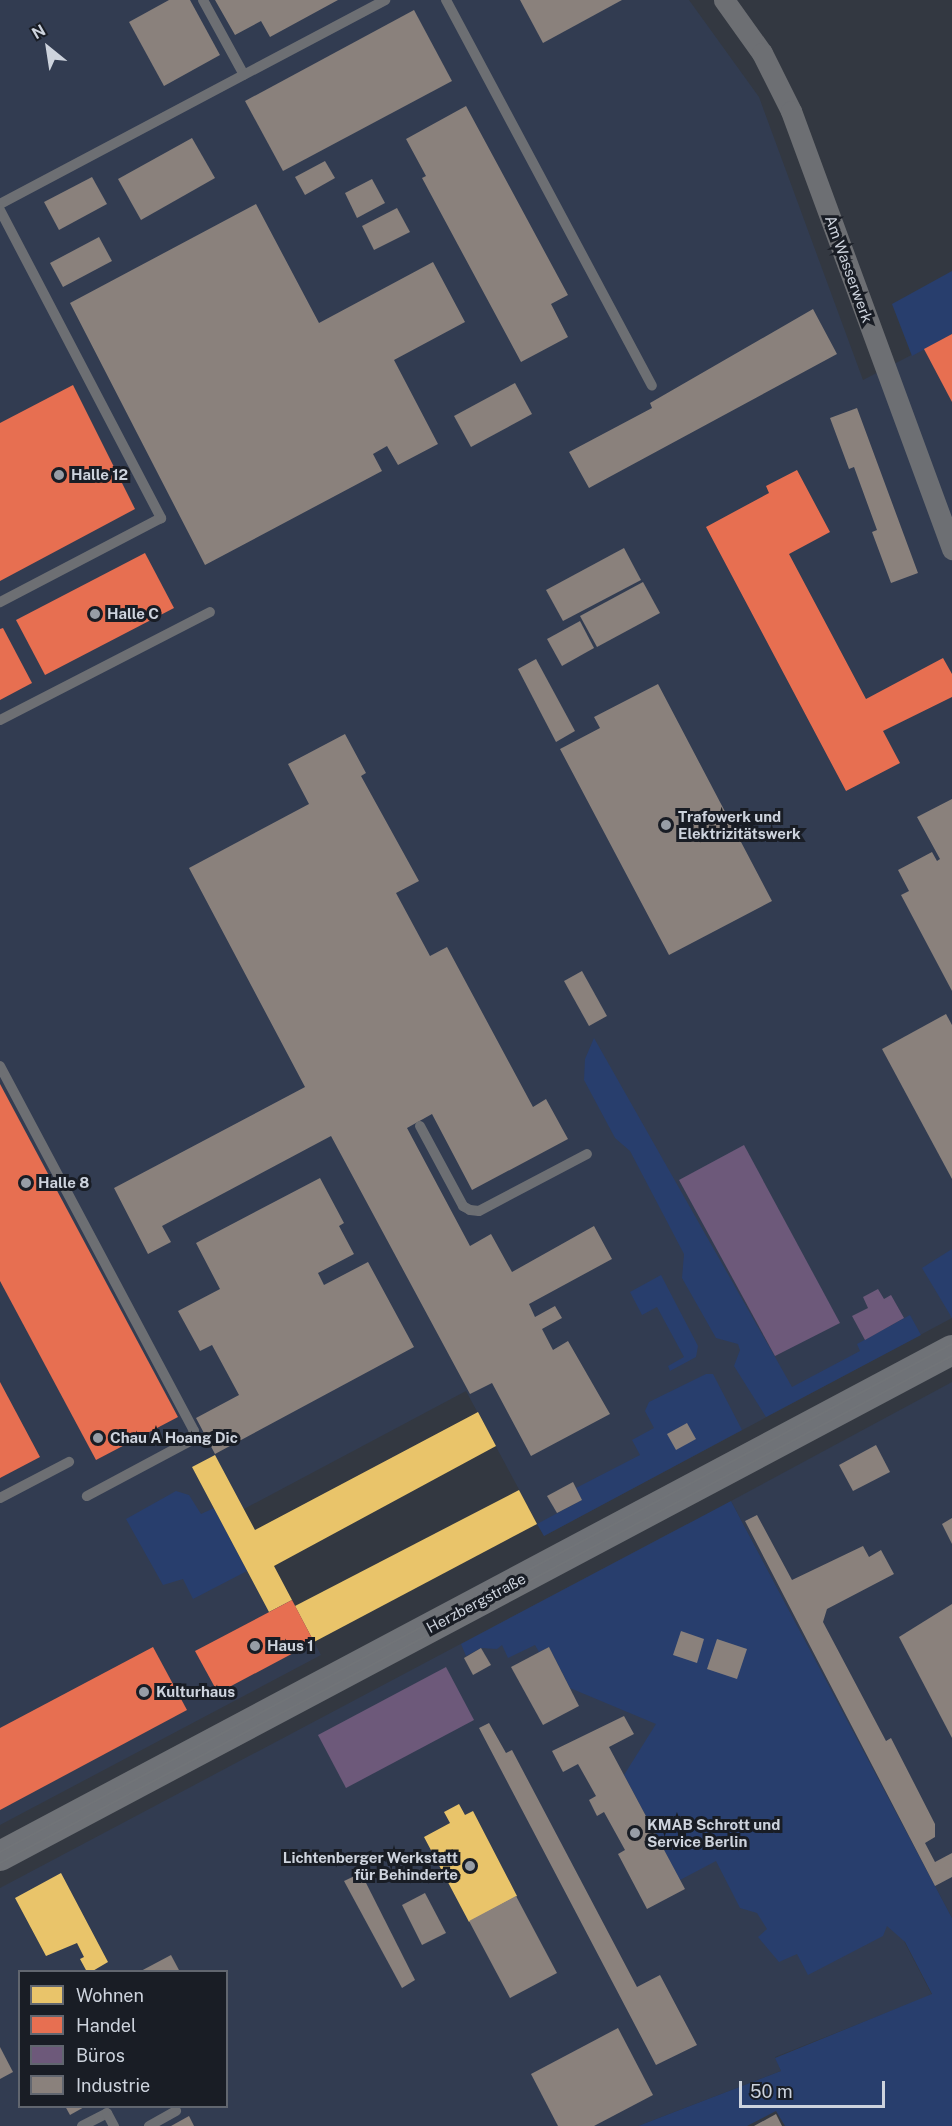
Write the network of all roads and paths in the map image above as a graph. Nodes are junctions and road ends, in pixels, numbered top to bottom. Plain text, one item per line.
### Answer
1 (203, 0) edge
2 (385, 0) edge
3 (446, 0) edge
4 (724, 0) edge
5 (244, 75) junction
6 (0, 204) edge
7 (0, 210) edge
8 (652, 385) dead end
9 (952, 549) edge
10 (0, 602) edge
11 (210, 612) dead end
12 (0, 720) edge
13 (0, 1066) edge
14 (420, 1126) dead end
15 (587, 1154) dead end
16 (952, 1350) edge
17 (69, 1462) dead end
18 (87, 1496) dead end
19 (0, 1498) edge
20 (0, 1856) edge
21 (176, 2111) dead end
22 (82, 2126) edge
23 (114, 2126) edge
24 (149, 2126) edge

1 - 5 lane
2 - 5 lane
3 - 8 lane
4 - 9 street, Am Wasserwerk
5 - 6 lane
7 - 10 lane
11 - 12 lane
13 - 18 lane
14 - 15 lane
16 - 20 street, Herzbergstraße
17 - 19 lane
21 - 24 lane
22 - 23 lane

